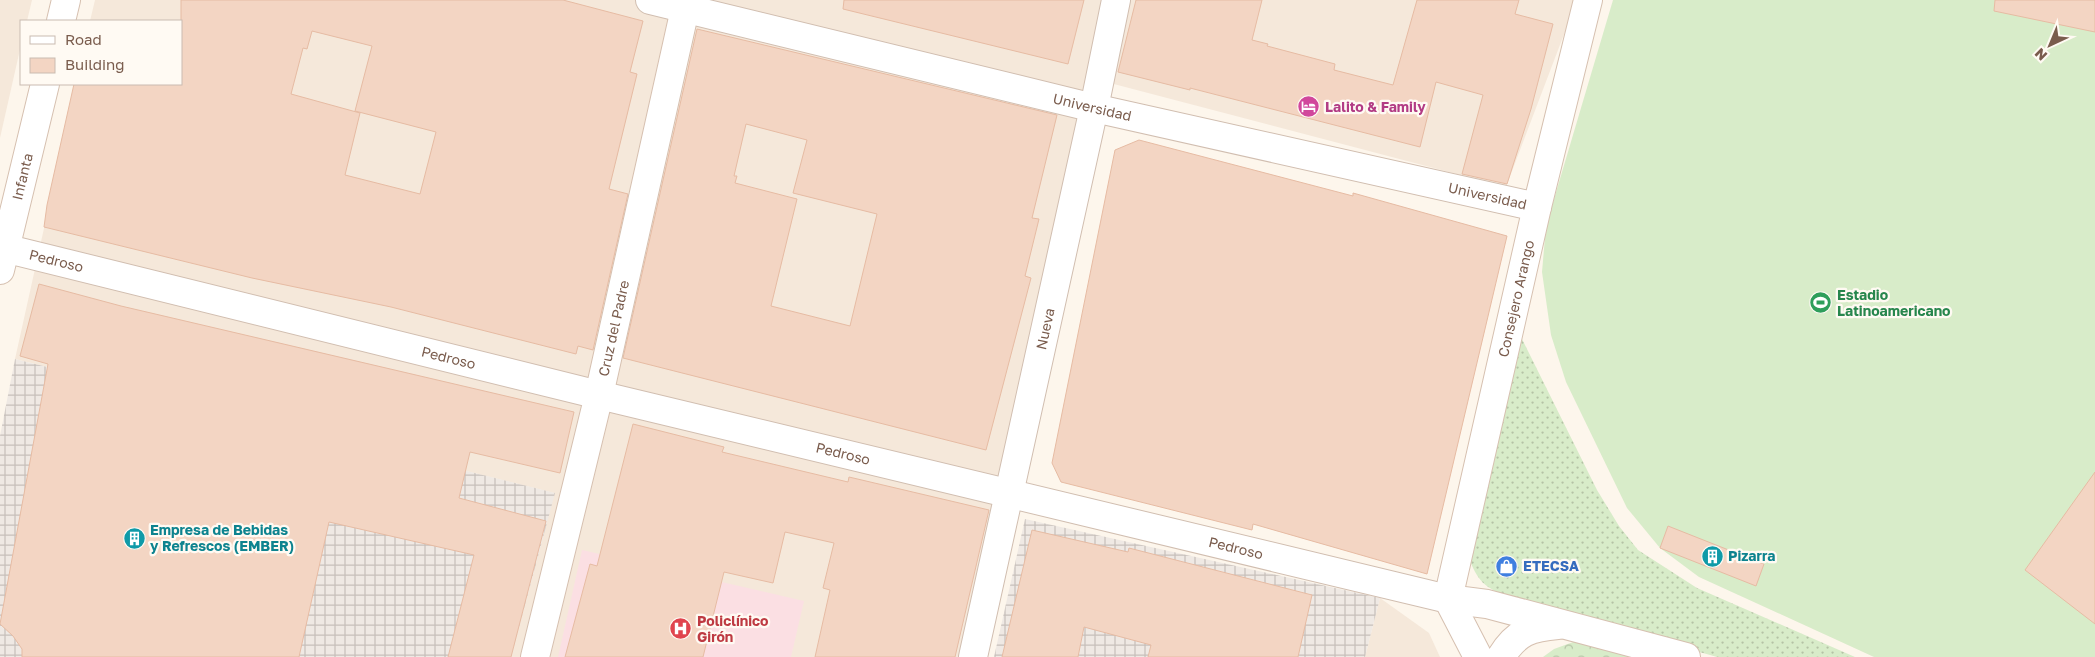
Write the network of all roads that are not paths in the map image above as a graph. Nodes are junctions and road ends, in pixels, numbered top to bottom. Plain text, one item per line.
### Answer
1 (66, 0) edge
2 (650, 0) edge
3 (1116, 0) edge
4 (1588, 0) edge
5 (686, 4) edge
6 (61, 20) edge
7 (45, 85) edge
8 (1094, 108) junction
9 (1537, 207) junction
10 (2, 255) edge
11 (599, 395) junction
12 (1008, 492) junction
13 (1448, 599) junction
14 (1570, 625) junction
15 (535, 657) edge
16 (972, 657) edge
17 (1478, 657) edge
18 (1501, 657) edge
19 (1686, 657) edge

1 - 6 street
2 - 5 street, Universidad
3 - 8 street, Nueva
4 - 9 street, Consejero Arango
5 - 8 street, Universidad
5 - 11 street, Cruz del Padre
7 - 10 street, Infanta
8 - 9 street, Universidad
8 - 12 street, Nueva
9 - 13 street, Consejero Arango
10 - 11 street, Pedroso
11 - 12 street, Pedroso
11 - 15 street, Cruz del Padre
12 - 13 street, Pedroso
12 - 16 street, Nueva
13 - 14 street, Pedroso
13 - 17 street
14 - 18 street
14 - 19 street, Pedroso

